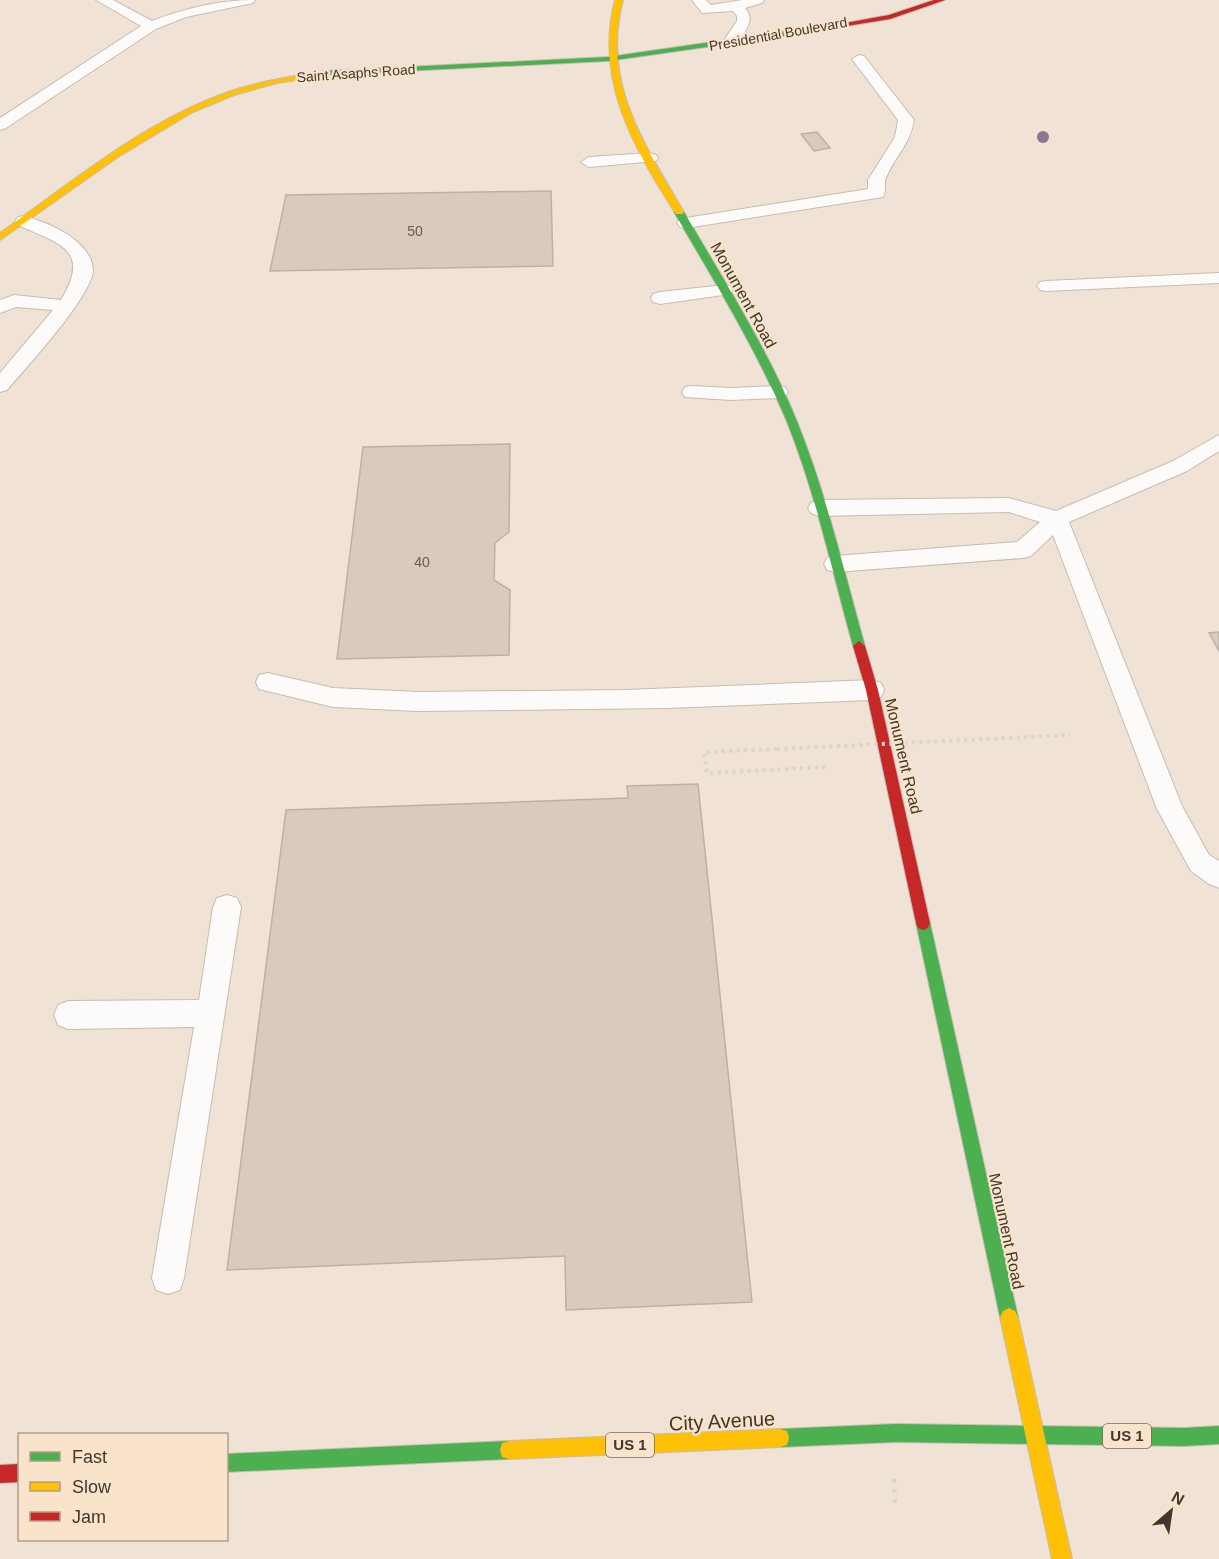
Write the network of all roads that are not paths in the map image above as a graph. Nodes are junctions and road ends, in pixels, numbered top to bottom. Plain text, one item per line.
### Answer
1 (103, 0) edge
2 (248, 0) edge
3 (619, 0) edge
4 (699, 0) edge
5 (757, 0) edge
6 (941, 0) edge
7 (736, 6) junction
8 (151, 26) junction
9 (729, 42) junction
10 (612, 58) junction
11 (859, 59) dead end
12 (0, 125) edge
13 (650, 158) junction
14 (589, 162) dead end
15 (24, 221) junction
16 (686, 223) junction
17 (0, 237) edge
18 (1219, 278) edge
19 (1046, 285) dead end
20 (724, 290) junction
21 (660, 298) dead end
22 (66, 306) junction
23 (0, 307) edge
24 (0, 386) edge
25 (692, 392) dead end
26 (778, 392) junction
27 (1219, 442) edge
28 (819, 508) junction
29 (1058, 519) junction
30 (835, 564) junction
31 (268, 682) dead end
32 (872, 690) junction
33 (1219, 876) edge
34 (226, 907) dead end
35 (211, 1012) junction
36 (68, 1015) dead end
37 (168, 1278) dead end
38 (1034, 1435) junction
39 (1219, 1435) edge
40 (228, 1463) edge
41 (18, 1473) edge
42 (0, 1474) edge
43 (1062, 1559) edge

1 - 8 lane
2 - 8 lane
3 - 10 main road, Monument Road
4 - 7 lane
5 - 7 lane
6 - 9 main road, Presidential Boulevard
7 - 9 lane
8 - 12 lane
9 - 10 main road, Presidential Boulevard
10 - 13 main road, Monument Road
10 - 15 main road, Saint Asaphs Road
11 - 16 lane
13 - 14 lane
13 - 16 main road, Monument Road
15 - 17 main road, Saint Asaphs Road
15 - 22 lane
16 - 20 main road, Monument Road
18 - 19 lane
20 - 21 lane
20 - 26 main road, Monument Road
22 - 23 lane
22 - 24 lane
25 - 26 lane
26 - 28 main road, Monument Road
27 - 29 lane
28 - 29 lane
28 - 30 main road, Monument Road
29 - 30 lane
29 - 33 lane
30 - 32 main road, Monument Road
31 - 32 lane
32 - 38 main road, Monument Road
34 - 35 lane
35 - 36 lane
35 - 37 lane
38 - 39 main road, City Avenue / US 1
38 - 40 main road, City Avenue / US 1
38 - 43 main road, Monument Road
41 - 42 main road

